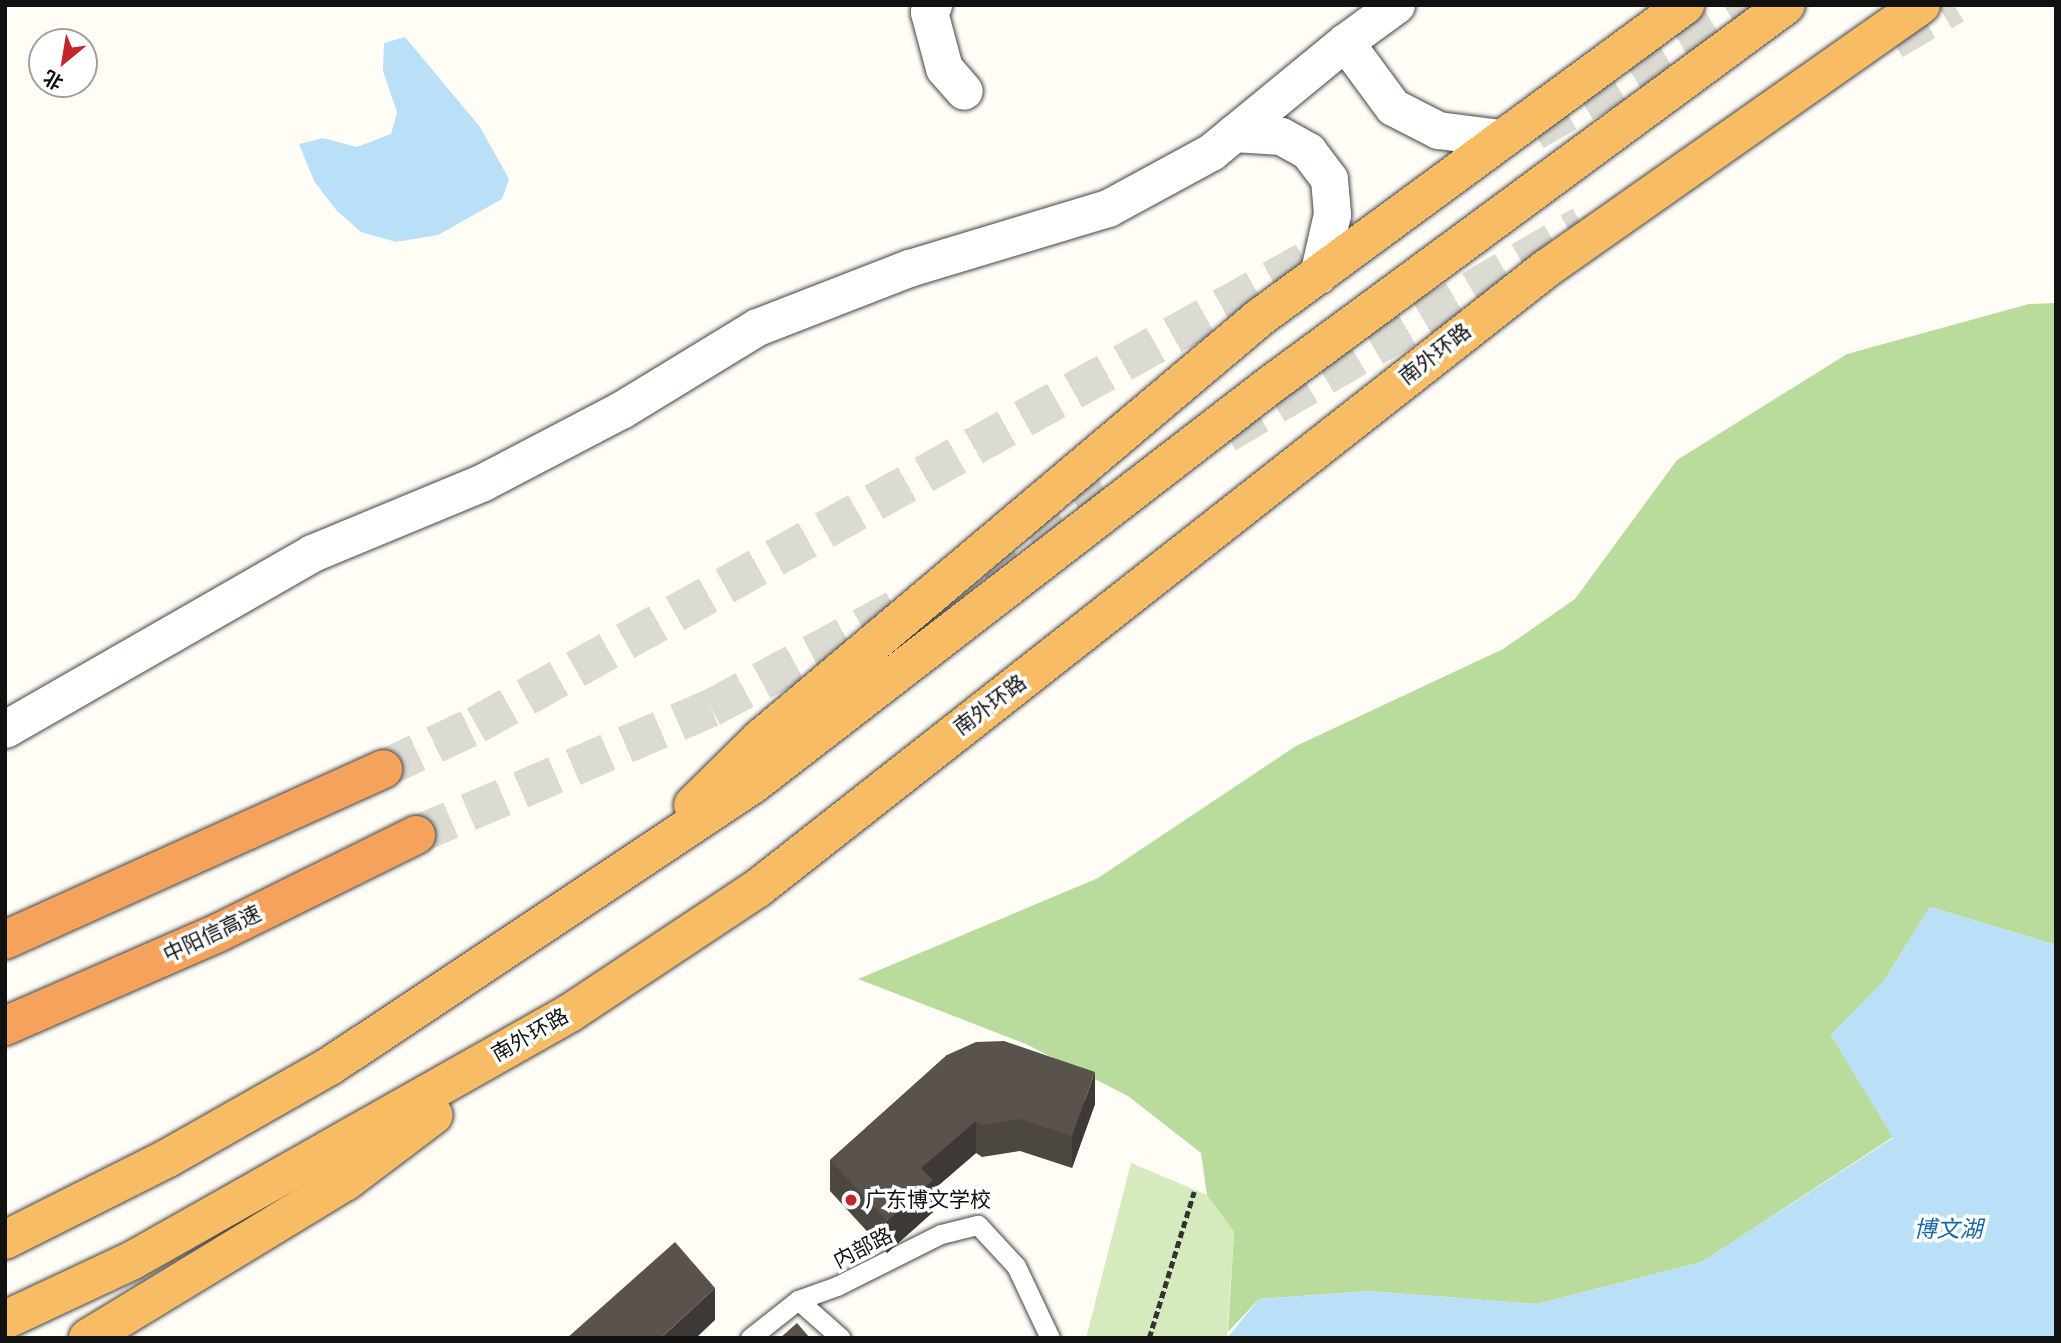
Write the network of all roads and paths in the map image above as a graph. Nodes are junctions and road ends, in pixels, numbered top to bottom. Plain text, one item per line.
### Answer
1 (933, 5) edge
2 (1396, 5) edge
3 (1685, 5) edge
4 (1786, 5) edge
5 (1921, 5) edge
6 (1345, 42) junction
7 (964, 91) dead end
8 (1234, 133) junction
9 (1500, 138) junction
10 (1318, 275) junction
11 (5, 729) edge
12 (383, 769) tunnel mouth
13 (416, 835) tunnel mouth
14 (620, 877) junction
15 (5, 940) edge
16 (570, 1013) junction
17 (5, 1027) edge
18 (1194, 1192) dead end
19 (5, 1240) edge
20 (798, 1300) junction
21 (5, 1320) edge
22 (88, 1338) edge
23 (750, 1338) edge
24 (841, 1338) edge
25 (1050, 1338) edge
26 (1149, 1338) edge

1 - 7 street
2 - 6 street
3 - 9 highway
4 - 14 highway
5 - 16 highway, 南外环路
6 - 8 street
6 - 9 street
8 - 10 street
8 - 11 street
9 - 10 highway
10 - 14 highway
12 - 15 highway
13 - 17 highway, 中阳信高速
14 - 19 highway
16 - 21 highway, 南外环路
16 - 22 highway
18 - 26 path
20 - 23 lane, 内部路
20 - 24 lane
20 - 25 lane, 内部路

